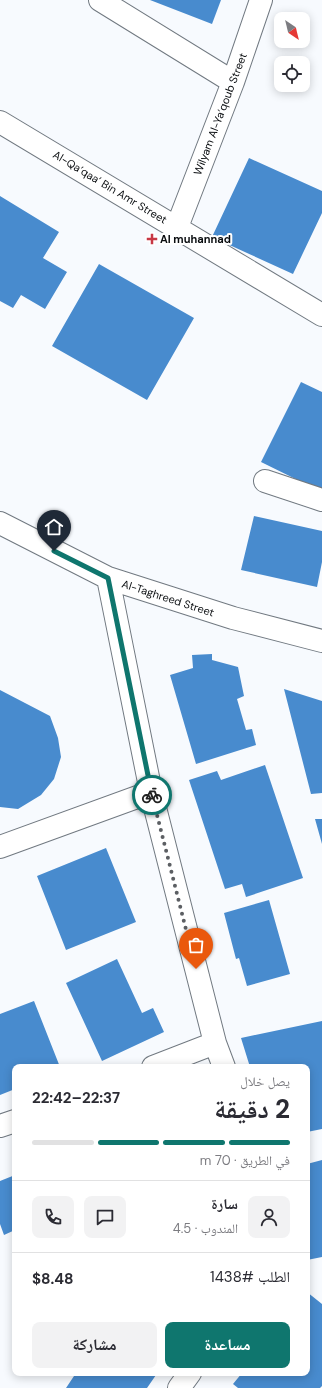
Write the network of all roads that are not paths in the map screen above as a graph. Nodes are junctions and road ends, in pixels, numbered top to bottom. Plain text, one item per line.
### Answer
1 (100, 0) edge
2 (261, 0) edge
3 (233, 82) junction
4 (0, 122) edge
5 (177, 227) junction
6 (322, 315) edge
7 (265, 481) dead end
8 (322, 500) edge
9 (0, 523) edge
10 (108, 578) junction
11 (322, 641) edge
12 (151, 792) junction
13 (0, 847) edge
14 (215, 1043) junction
15 (161, 1064) edge
16 (223, 1064) edge
17 (12, 1121) edge
18 (0, 1126) edge
19 (188, 1376) edge
20 (179, 1388) edge

1 - 3 street
2 - 3 street, Wilyam Al-Ya’qoub Street
3 - 5 street, Wilyam Al-Ya’qoub Street
4 - 5 street, Al-Qa’qaa’ Bin Amr Street
5 - 6 street, Al-Qa’qaa’ Bin Amr Street
7 - 8 street
9 - 10 street, Al-Taghreed Street
10 - 11 street, Al-Taghreed Street
10 - 12 street
12 - 13 street
12 - 14 street
14 - 15 street
14 - 16 street
17 - 18 street
19 - 20 street

